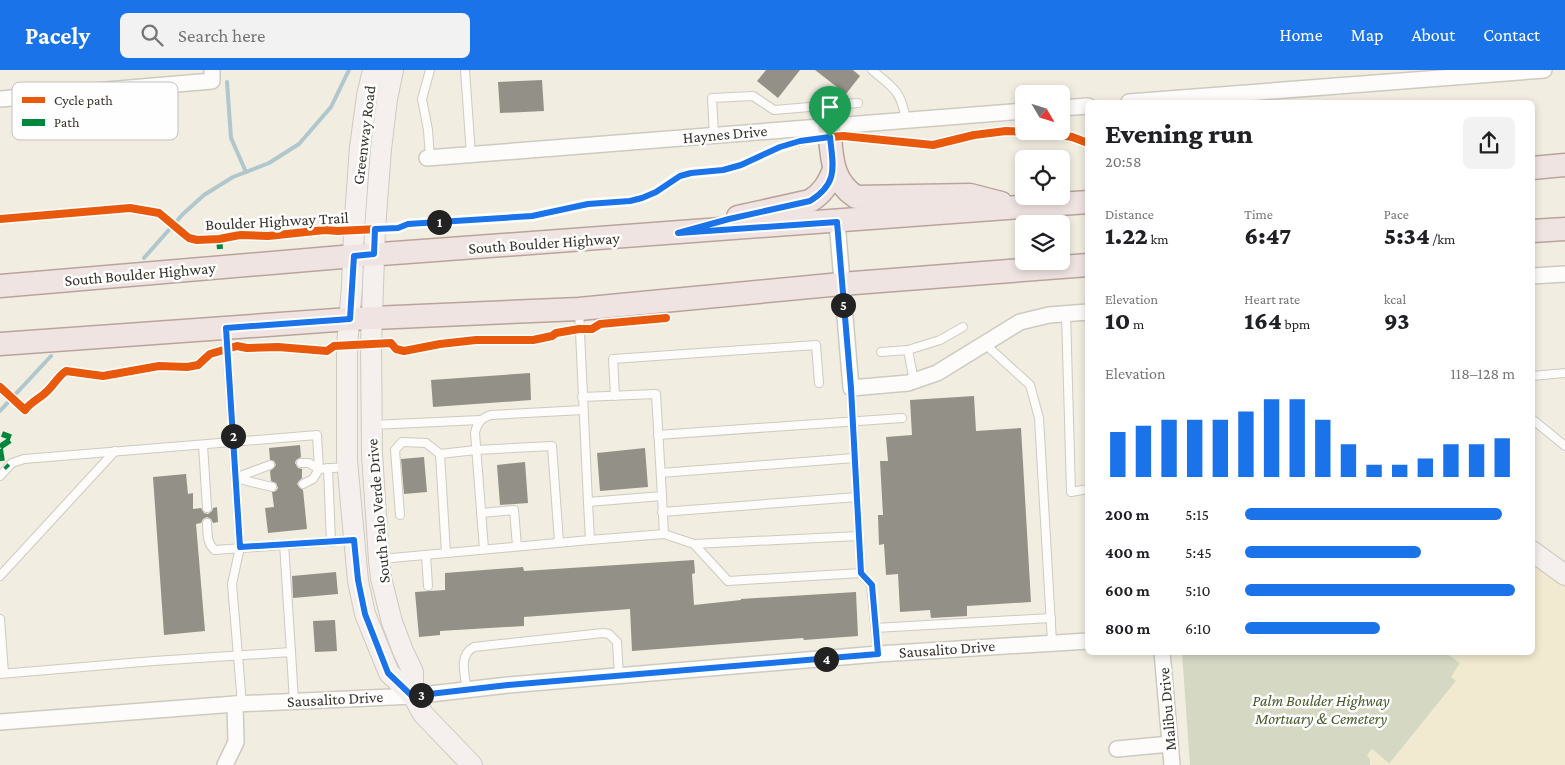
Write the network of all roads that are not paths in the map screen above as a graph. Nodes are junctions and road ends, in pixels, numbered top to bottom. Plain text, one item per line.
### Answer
1 (373, 70) edge
2 (393, 70) edge
3 (430, 70) edge
4 (465, 70) edge
5 (872, 70) edge
6 (1544, 70) edge
7 (1460, 73) edge
8 (212, 75) edge
9 (150, 82) edge
10 (1152, 100) edge
11 (858, 103) dead end
12 (1085, 106) edge
13 (1070, 107) edge
14 (1015, 112) edge
15 (906, 120) junction
16 (829, 126) junction
17 (714, 135) junction
18 (472, 155) junction
19 (428, 158) joint
20 (1565, 165) edge
21 (1535, 168) edge
22 (834, 170) junction
23 (1085, 202) edge
24 (1017, 208) junction
25 (837, 222) junction
26 (1565, 229) edge
27 (1535, 231) edge
28 (678, 233) junction
29 (364, 255) junction
30 (1085, 265) edge
31 (1565, 274) edge
32 (1535, 276) edge
33 (841, 284) junction
34 (0, 286) edge
35 (579, 309) junction
36 (1085, 312) edge
37 (1066, 313) junction
38 (361, 318) junction
39 (963, 327) dead end
40 (226, 328) junction
41 (0, 344) edge
42 (985, 344) junction
43 (908, 350) junction
44 (881, 352) dead end
45 (1565, 373) edge
46 (1535, 376) edge
47 (914, 381) junction
48 (819, 383) dead end
49 (851, 388) junction
50 (615, 396) junction
51 (582, 397) junction
52 (583, 410) junction
53 (902, 418) dead end
54 (480, 420) junction
55 (853, 421) junction
56 (1535, 421) edge
57 (372, 425) junction
58 (658, 435) junction
59 (233, 443) junction
60 (203, 445) junction
61 (1565, 446) edge
62 (476, 450) junction
63 (115, 451) junction
64 (440, 454) junction
65 (854, 458) junction
66 (301, 463) dead end
67 (270, 465) dead end
68 (328, 468) junction
69 (348, 468) junction
70 (319, 469) junction
71 (660, 473) junction
72 (0, 476) edge
73 (235, 478) junction
74 (303, 484) dead end
75 (272, 487) dead end
76 (1085, 490) edge
77 (662, 496) junction
78 (857, 497) junction
79 (588, 502) junction
80 (207, 508) dead end
81 (662, 512) junction
82 (481, 513) junction
83 (400, 516) dead end
84 (207, 523) dead end
85 (664, 534) junction
86 (859, 536) junction
87 (590, 540) junction
88 (331, 542) junction
89 (559, 542) junction
90 (284, 544) junction
91 (694, 544) junction
92 (518, 546) junction
93 (240, 547) junction
94 (355, 549) junction
95 (484, 549) junction
96 (446, 552) junction
97 (1535, 553) edge
98 (426, 554) junction
99 (378, 560) junction
100 (861, 573) junction
101 (1565, 575) edge
102 (0, 576) edge
103 (428, 586) dead end
104 (1051, 618) junction
105 (0, 619) edge
106 (875, 628) junction
107 (1085, 641) edge
108 (1052, 642) junction
109 (290, 652) junction
110 (878, 654) junction
111 (1162, 655) edge
112 (237, 656) junction
113 (2, 674) edge
114 (619, 677) junction
115 (467, 690) junction
116 (412, 696) junction
117 (294, 702) junction
118 (238, 704) junction
119 (0, 722) edge
120 (1170, 744) junction
121 (1118, 749) dead end
122 (226, 765) edge
123 (472, 765) edge
124 (1172, 765) edge

1 - 29 street, Greenway Road
2 - 29 street, Greenway Road
3 - 19 lane
4 - 18 lane
5 - 15 lane
6 - 7 street
7 - 10 street
8 - 9 street
11 - 17 lane
12 - 13 street
14 - 15 street, Haynes Drive
15 - 16 street, Haynes Drive
16 - 17 street, Haynes Drive
16 - 22 main road
17 - 18 street, Haynes Drive
18 - 19 street, Haynes Drive
20 - 21 main road
22 - 24 main road
22 - 28 main road
23 - 24 main road, South Boulder Highway
24 - 25 main road, South Boulder Highway
25 - 28 main road, South Boulder Highway
25 - 33 street
26 - 27 main road
28 - 29 main road, South Boulder Highway
29 - 34 main road, South Boulder Highway
29 - 38 street, Greenway Road
30 - 33 main road
31 - 32 street
33 - 35 main road
33 - 49 street
35 - 38 main road
35 - 51 lane
36 - 37 street
37 - 42 street
37 - 76 lane
38 - 40 main road
38 - 57 street, South Palo Verde Drive
38 - 69 street, South Palo Verde Drive
39 - 43 lane
40 - 41 main road
40 - 59 lane
42 - 47 street
42 - 104 lane
43 - 44 lane
43 - 47 lane
45 - 46 lane
47 - 49 street
48 - 50 lane
49 - 55 lane
50 - 51 lane
50 - 58 lane
51 - 52 lane
52 - 54 lane
52 - 79 lane
53 - 55 lane
54 - 57 lane
54 - 62 lane
55 - 58 lane
55 - 65 lane
56 - 61 lane
57 - 99 street, South Palo Verde Drive
58 - 71 lane
59 - 60 lane
59 - 70 lane
59 - 73 lane
60 - 63 lane
60 - 80 lane
62 - 64 lane
62 - 82 lane
62 - 89 lane
63 - 72 lane
63 - 102 lane
64 - 83 lane
64 - 96 lane
65 - 71 lane
65 - 78 lane
66 - 70 lane
67 - 73 lane
68 - 69 lane
68 - 70 lane
68 - 88 lane
69 - 94 street, South Palo Verde Drive
70 - 74 lane
71 - 77 lane
73 - 75 lane
73 - 93 lane
77 - 79 lane
77 - 81 lane
78 - 81 lane
78 - 86 lane
79 - 87 lane
81 - 85 lane
82 - 92 lane
82 - 95 lane
84 - 93 lane
85 - 87 lane
85 - 91 lane
86 - 91 lane
86 - 100 lane
87 - 89 lane
88 - 90 lane
88 - 94 lane
89 - 92 lane
90 - 93 lane
90 - 109 lane
91 - 100 lane
92 - 95 lane
93 - 112 lane
94 - 99 street
94 - 116 street, South Palo Verde Drive
95 - 96 lane
96 - 98 lane
97 - 101 street
98 - 99 lane
98 - 103 lane
99 - 116 street, South Palo Verde Drive
100 - 106 lane
104 - 106 lane
104 - 108 lane
105 - 113 lane
106 - 110 lane
107 - 108 street, Sausalito Drive
108 - 110 street, Sausalito Drive
109 - 112 lane
109 - 117 lane
110 - 114 street, Sausalito Drive
111 - 120 street, Malibu Drive
112 - 113 lane
112 - 118 lane
114 - 115 street, Sausalito Drive
114 - 115 lane
115 - 116 street, Sausalito Drive
116 - 117 street, Sausalito Drive
116 - 123 street
117 - 118 street, Sausalito Drive
118 - 119 street, Sausalito Drive
118 - 122 street
120 - 121 street
120 - 124 street, Malibu Drive

